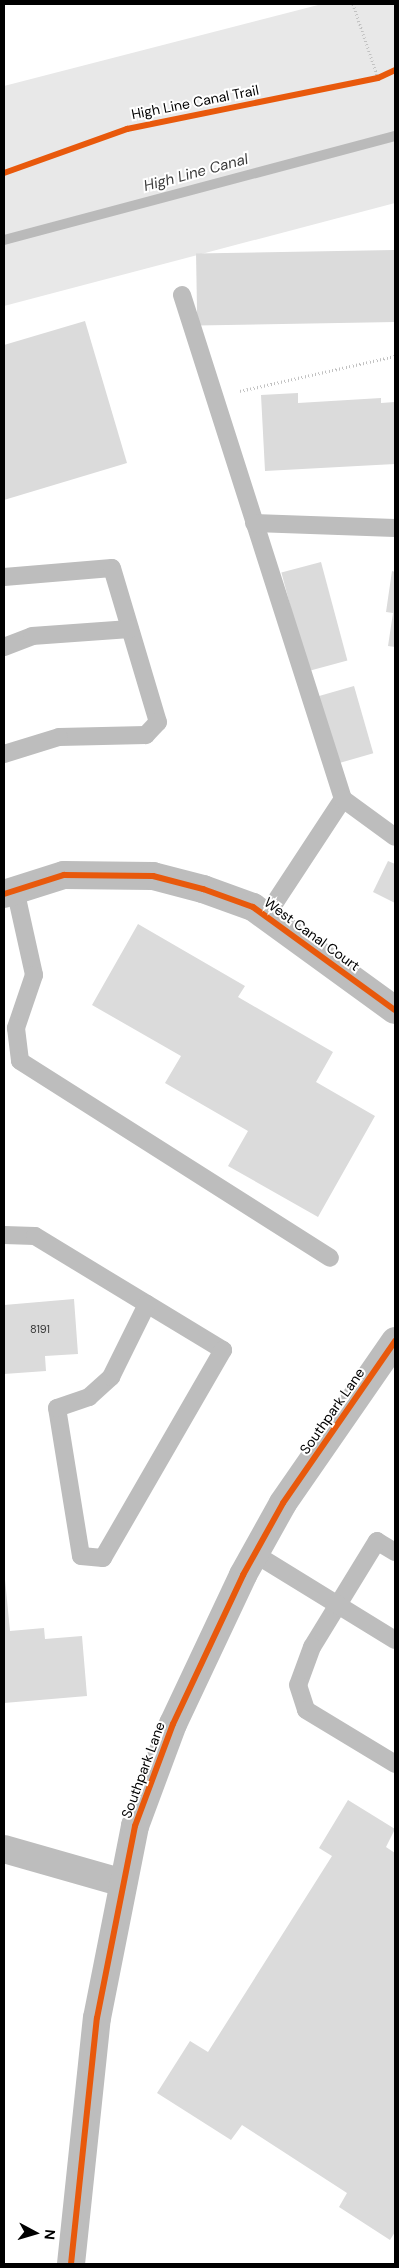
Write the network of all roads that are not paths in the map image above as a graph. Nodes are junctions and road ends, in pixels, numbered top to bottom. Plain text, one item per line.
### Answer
1 (182, 295) dead end
2 (254, 523) junction
3 (395, 528) edge
4 (4, 578) edge
5 (130, 629) junction
6 (4, 647) edge
7 (4, 754) edge
8 (343, 799) junction
9 (395, 836) edge
10 (10, 891) edge
11 (266, 916) junction
12 (395, 1010) edge
13 (4, 1235) edge
14 (330, 1258) dead end
15 (147, 1304) junction
16 (395, 1341) edge
17 (395, 1552) edge
18 (255, 1554) junction
19 (337, 1604) junction
20 (395, 1640) edge
21 (395, 1764) edge
22 (4, 1849) edge
23 (123, 1883) junction
24 (71, 2264) edge

1 - 2 lane
2 - 3 lane
2 - 8 lane
4 - 5 lane
5 - 6 lane
5 - 7 lane
8 - 9 lane
8 - 11 lane
10 - 11 street, West Canal Court
10 - 14 lane
11 - 12 street, West Canal Court
13 - 15 lane
15 - 15 lane
16 - 18 street, Southpark Lane
17 - 19 lane
18 - 19 lane
18 - 23 street, Southpark Lane
19 - 20 lane
19 - 21 lane
22 - 23 street
23 - 24 street, Southpark Lane

